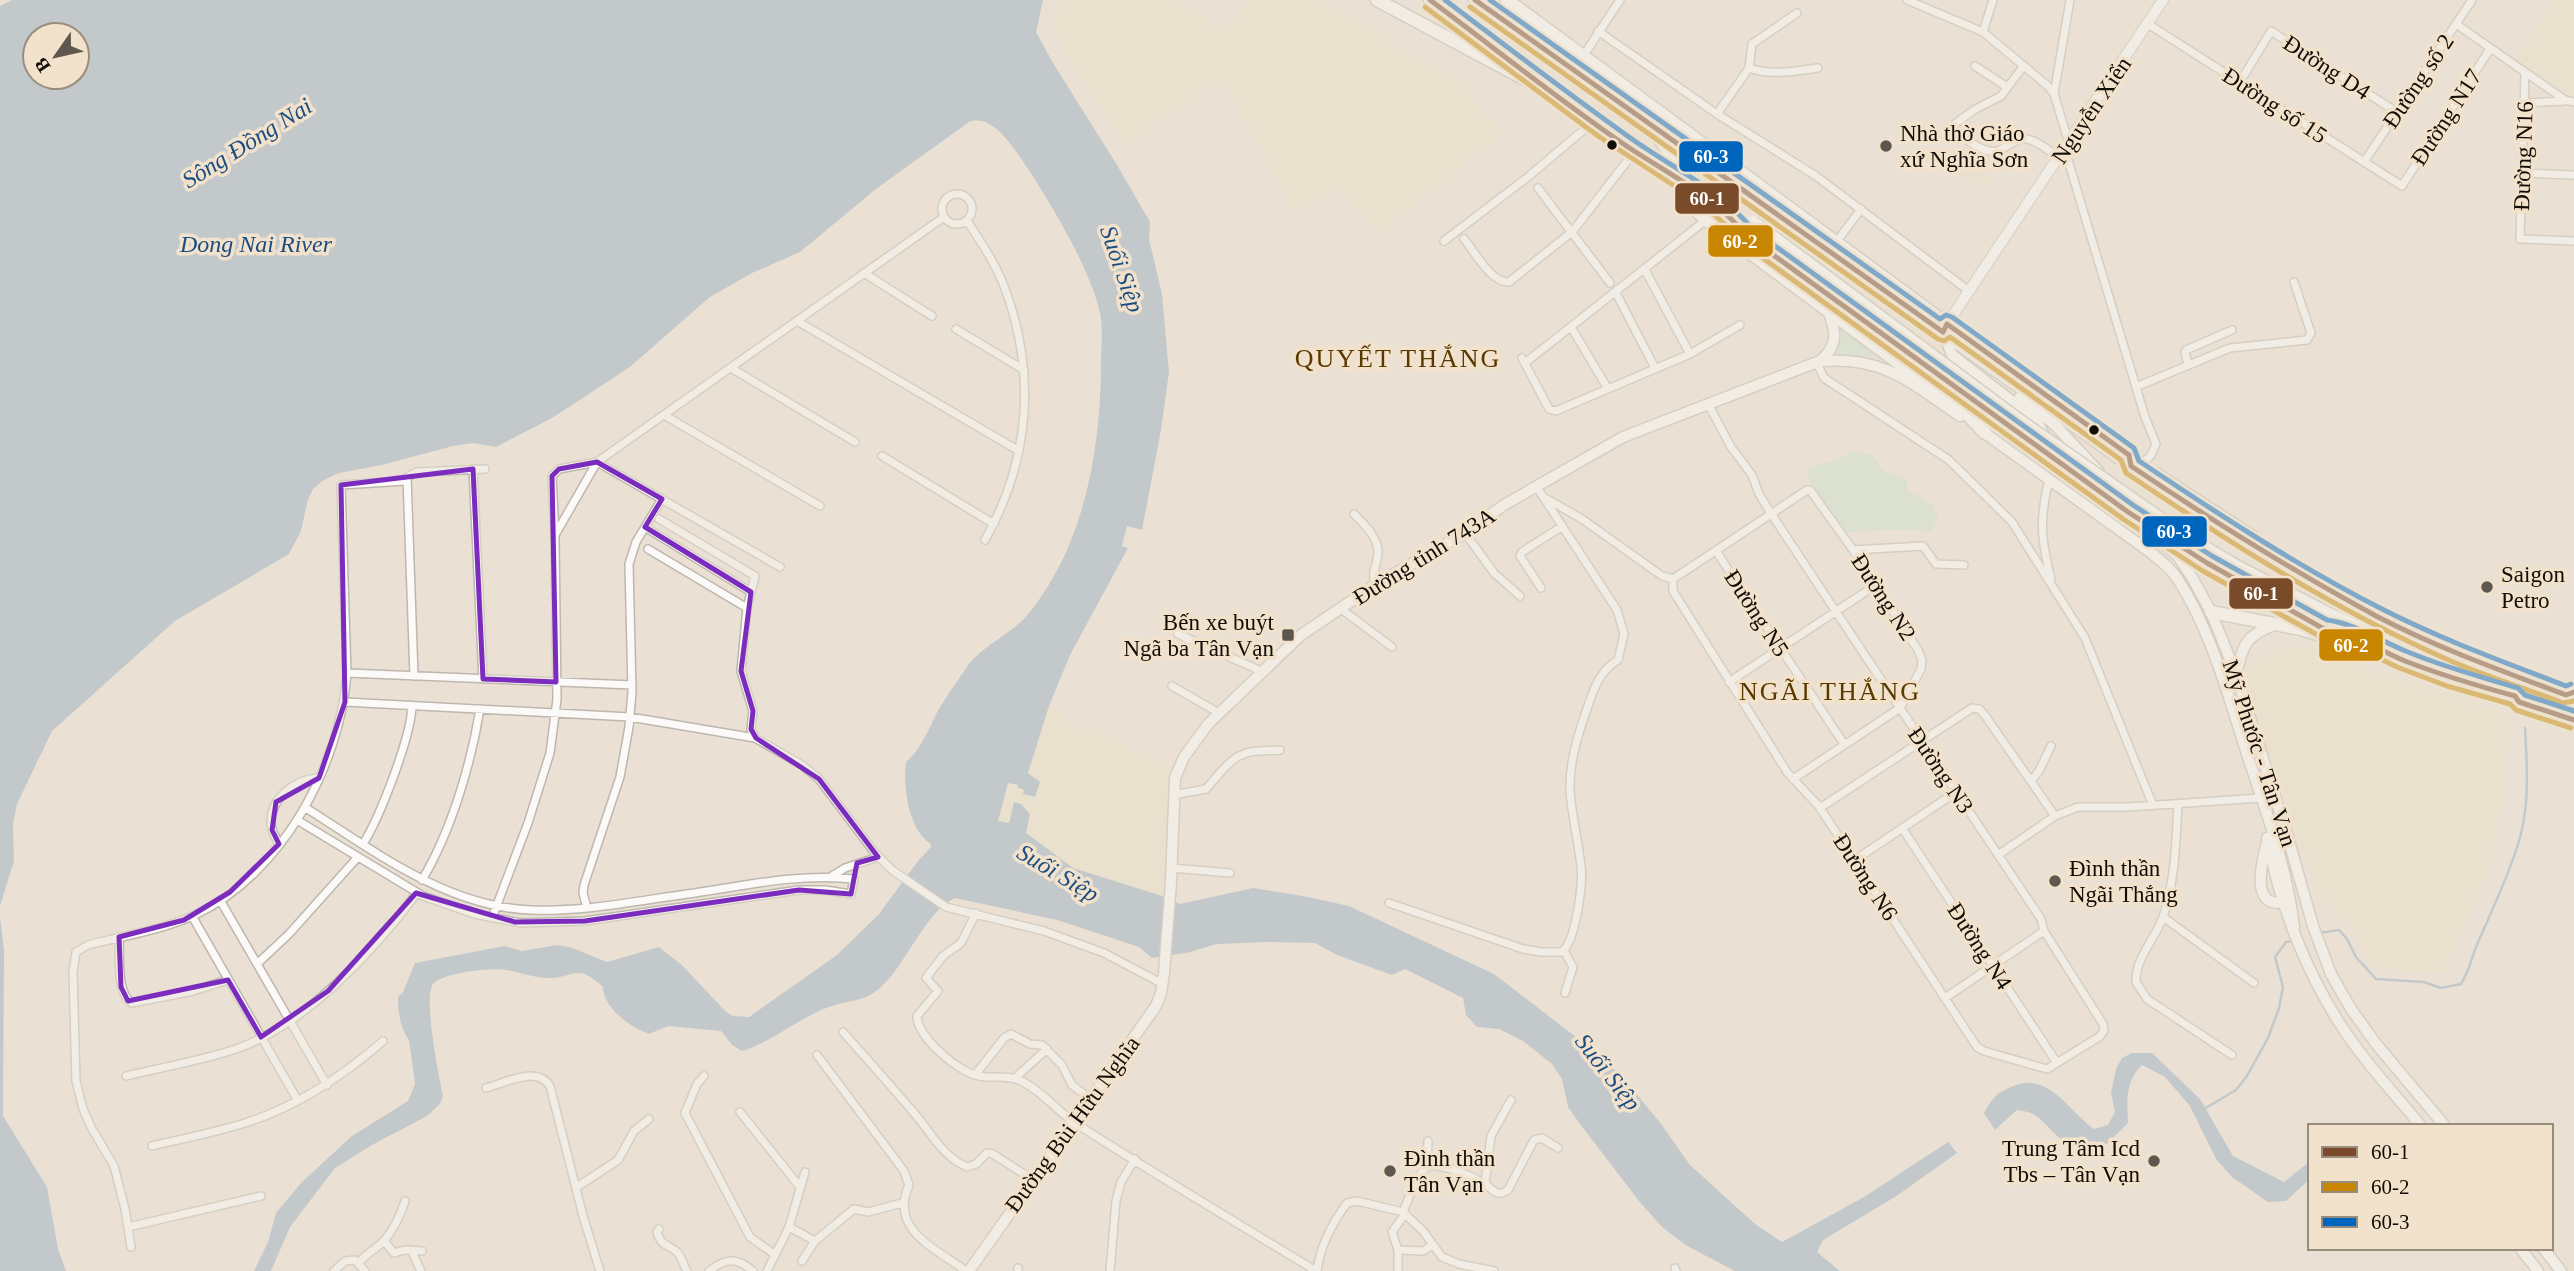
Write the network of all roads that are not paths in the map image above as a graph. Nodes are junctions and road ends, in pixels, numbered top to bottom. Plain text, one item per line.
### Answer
1 (1377, 0) edge
2 (1430, 0) edge
3 (1475, 0) edge
4 (1507, 0) edge
5 (1620, 0) edge
6 (1908, 0) edge
7 (1993, 0) edge
8 (2070, 0) edge
9 (2164, 0) edge
10 (2472, 0) edge
11 (1797, 13) dead end
12 (2148, 24) junction
13 (2456, 24) junction
14 (1598, 31) junction
15 (1983, 32) junction
16 (2490, 49) junction
17 (1549, 55) junction
18 (1582, 58) junction
19 (1975, 66) dead end
20 (2023, 67) junction
21 (1749, 68) junction
22 (1818, 68) dead end
23 (2525, 73) junction
24 (2240, 82) junction
25 (2007, 87) junction
26 (1595, 88) junction
27 (2054, 94) junction
28 (1557, 95) junction
29 (2565, 100) junction
30 (2574, 102) edge
31 (2524, 103) junction
32 (2398, 113) junction
33 (1717, 114) junction
34 (1593, 122) junction
35 (1650, 126) junction
36 (2065, 150) junction
37 (1635, 152) junction
38 (2364, 162) junction
39 (1670, 172) junction
40 (2522, 173) junction
41 (2574, 175) edge
42 (2402, 186) joint
43 (1538, 188) dead end
44 (1861, 209) junction
45 (944, 218) junction
46 (1706, 220) junction
47 (967, 221) junction
48 (1751, 230) junction
49 (1572, 232) junction
50 (1464, 239) dead end
51 (1444, 241) dead end
52 (2574, 241) edge
53 (1832, 248) junction
54 (1644, 270) junction
55 (864, 274) junction
56 (2294, 282) dead end
57 (1610, 283) dead end
58 (1969, 291) junction
59 (1616, 293) junction
60 (1828, 310) junction
61 (932, 316) dead end
62 (797, 321) junction
63 (1740, 325) dead end
64 (1571, 327) junction
65 (1945, 328) junction
66 (956, 330) dead end
67 (2232, 330) dead end
68 (1690, 354) junction
69 (1818, 362) junction
70 (2188, 364) junction
71 (731, 368) junction
72 (1655, 368) junction
73 (1024, 370) junction
74 (2138, 386) junction
75 (1608, 389) junction
76 (2003, 394) junction
77 (1708, 404) junction
78 (664, 415) junction
79 (1985, 433) junction
80 (855, 442) dead end
81 (1019, 451) junction
82 (882, 456) dead end
83 (597, 461) junction
84 (473, 469) junction
85 (485, 469) dead end
86 (2136, 470) junction
87 (2049, 480) junction
88 (406, 481) junction
89 (1536, 486) junction
90 (1545, 498) junction
91 (662, 499) junction
92 (820, 506) dead end
93 (1354, 514) dead end
94 (1772, 515) junction
95 (659, 519) dead end
96 (994, 524) junction
97 (645, 527) junction
98 (1561, 527) junction
99 (1465, 533) junction
100 (555, 535) junction
101 (2155, 538) junction
102 (985, 540) dead end
103 (648, 550) dead end
104 (1853, 550) junction
105 (1716, 551) junction
106 (1964, 565) dead end
107 (780, 567) dead end
108 (1673, 579) junction
109 (1375, 585) junction
110 (1876, 585) junction
111 (2053, 587) junction
112 (1541, 589) dead end
113 (751, 592) junction
114 (1520, 596) dead end
115 (747, 608) junction
116 (1341, 609) junction
117 (2196, 610) joint
118 (1836, 611) junction
119 (2211, 612) junction
120 (2329, 622) junction
121 (2276, 624) junction
122 (1178, 634) dead end
123 (2424, 639) junction
124 (1392, 647) dead end
125 (1780, 648) junction
126 (2457, 654) junction
127 (2401, 659) junction
128 (2486, 665) junction
129 (1261, 671) junction
130 (347, 673) junction
131 (2236, 674) junction
132 (414, 676) junction
133 (483, 679) junction
134 (556, 682) junction
135 (1728, 682) junction
136 (632, 685) junction
137 (1172, 686) dead end
138 (2571, 695) edge
139 (2515, 696) junction
140 (345, 702) junction
141 (412, 706) junction
142 (1900, 708) junction
143 (480, 709) junction
144 (555, 713) junction
145 (1219, 713) junction
146 (2574, 714) edge
147 (630, 717) junction
148 (2574, 720) edge
149 (755, 738) junction
150 (1921, 740) junction
151 (1844, 744) junction
152 (2051, 746) dead end
153 (1280, 750) dead end
154 (319, 778) junction
155 (1793, 779) junction
156 (2031, 781) junction
157 (1956, 792) junction
158 (1173, 795) junction
159 (2262, 798) junction
160 (2152, 803) dead end
161 (2178, 804) junction
162 (306, 808) junction
163 (1820, 808) junction
164 (2056, 816) junction
165 (297, 820) junction
166 (2272, 826) junction
167 (1902, 828) junction
168 (2267, 838) junction
169 (279, 844) junction
170 (363, 844) junction
171 (1997, 855) junction
172 (878, 857) junction
173 (358, 858) junction
174 (1855, 860) junction
175 (1171, 868) junction
176 (1230, 873) dead end
177 (831, 877) junction
178 (422, 880) junction
179 (768, 882) junction
180 (1171, 882) joint
181 (417, 893) junction
182 (771, 894) junction
183 (2304, 895) junction
184 (220, 900) junction
185 (2287, 901) junction
186 (1389, 903) dead end
187 (497, 904) junction
188 (587, 908) junction
189 (976, 913) junction
190 (192, 916) junction
191 (2163, 917) junction
192 (492, 918) junction
193 (2044, 931) junction
194 (118, 937) junction
195 (1564, 951) junction
196 (257, 964) junction
197 (1993, 966) junction
198 (1163, 978) junction
199 (228, 980) junction
200 (2254, 983) dead end
201 (1565, 993) dead end
202 (1945, 998) junction
203 (290, 1021) junction
204 (843, 1032) dead end
205 (261, 1037) junction
206 (383, 1041) dead end
207 (1047, 1049) junction
208 (817, 1055) dead end
209 (2232, 1055) dead end
210 (2057, 1063) junction
211 (975, 1075) junction
212 (126, 1076) dead end
213 (704, 1076) dead end
214 (1015, 1078) junction
215 (327, 1085) junction
216 (486, 1088) dead end
217 (1089, 1098) junction
218 (1511, 1100) dead end
219 (298, 1101) junction
220 (740, 1112) dead end
221 (649, 1119) dead end
222 (1073, 1121) junction
223 (2419, 1124) edge
224 (2443, 1124) edge
225 (1428, 1141) dead end
226 (152, 1146) dead end
227 (1558, 1148) dead end
228 (1135, 1159) junction
229 (1427, 1166) junction
230 (805, 1172) dead end
231 (1032, 1179) junction
232 (1485, 1184) junction
233 (577, 1187) junction
234 (800, 1187) junction
235 (261, 1196) dead end
236 (405, 1201) dead end
237 (902, 1203) junction
238 (1404, 1213) junction
239 (128, 1227) junction
240 (789, 1227) junction
241 (659, 1228) dead end
242 (384, 1241) junction
243 (815, 1241) junction
244 (1433, 1245) junction
245 (131, 1247) dead end
246 (411, 1250) junction
247 (1398, 1250) junction
248 (2522, 1250) edge
249 (2545, 1250) edge
250 (422, 1251) dead end
251 (774, 1254) junction
252 (802, 1261) dead end
253 (359, 1263) junction
254 (334, 1271) edge
255 (365, 1271) edge
256 (421, 1271) edge
257 (600, 1271) edge
258 (687, 1271) edge
259 (709, 1271) edge
260 (752, 1271) edge
261 (767, 1271) edge
262 (968, 1271) edge
263 (1110, 1271) edge
264 (1316, 1271) edge
265 (1398, 1271) edge
266 (1494, 1271) edge
267 (2538, 1271) edge
268 (2561, 1271) edge

1 - 28 highway
2 - 28 highway
3 - 17 highway
4 - 18 highway
5 - 14 street
6 - 15 street
7 - 15 street
8 - 27 street
9 - 12 main road, Nguyễn Xiển
10 - 13 street, Đường số 2
11 - 21 street
12 - 24 street, Đường số 15
12 - 36 main road, Nguyễn Xiển
13 - 16 street
13 - 32 street, Đường số 2
14 - 18 street
14 - 33 street
15 - 20 street
16 - 23 street
16 - 42 street, Đường N17
17 - 18 highway
17 - 26 highway
18 - 26 highway
18 - 53 highway
19 - 25 street
20 - 25 street
20 - 27 street
21 - 22 street
21 - 33 street
23 - 29 street
23 - 31 street, Đường N16
24 - 32 street, Đường D4
24 - 38 street, Đường số 15
25 - 36 street
26 - 35 highway
27 - 36 street
28 - 34 highway
29 - 30 street
29 - 31 street
31 - 40 street, Đường N16
32 - 38 street, Đường số 2
33 - 44 street
34 - 37 highway
34 - 51 street
35 - 48 highway
35 - 53 highway
36 - 58 main road, Nguyễn Xiển
36 - 74 street
37 - 39 highway
37 - 49 street
38 - 42 street, Đường số 15
39 - 46 highway
39 - 48 highway
40 - 41 street
40 - 52 street, Đường N16
43 - 49 street
44 - 53 street
44 - 58 street
45 - 47 street
45 - 47 street
45 - 55 street
46 - 54 street
46 - 60 highway
47 - 73 street
48 - 120 highway, bridge
49 - 50 street
49 - 57 street
53 - 65 highway
54 - 59 street
54 - 68 street
55 - 61 street
55 - 62 street
56 - 70 street
58 - 65 main road, Nguyễn Xiển
59 - 64 street
59 - 72 street
60 - 69 main road
60 - 79 highway
62 - 71 street
62 - 81 street
63 - 68 street
64 - 75 street
64 - 75 street
65 - 76 main road
65 - 86 highway
66 - 73 street
67 - 70 street
68 - 72 street
69 - 77 main road, Đường tỉnh 743A
69 - 79 main road, Đường tỉnh 743A
69 - 111 street
70 - 74 street
71 - 78 street
71 - 80 street
72 - 75 street
73 - 81 street
74 - 86 street
76 - 101 main road
76 - 101 main road
77 - 89 main road, Đường tỉnh 743A
77 - 94 street, Đường N3
78 - 83 street
78 - 92 street
79 - 87 main road, Đường tỉnh 743A
81 - 96 street
82 - 96 street
83 - 91 street
83 - 100 street
83 - 100 street
84 - 85 street
84 - 88 street
84 - 133 street
86 - 123 highway
87 - 111 street
87 - 117 main road, Đường tỉnh 743A
88 - 130 street
88 - 132 street
89 - 90 street
89 - 99 main road, Đường tỉnh 743A
90 - 98 street
90 - 108 street
91 - 97 street
91 - 107 street
93 - 109 street
94 - 104 street, Đường N2
94 - 105 street
94 - 118 street, Đường N3
95 - 113 street
96 - 102 street
97 - 113 street
97 - 136 street
98 - 112 street
98 - 195 street
99 - 109 main road, Đường tỉnh 743A
99 - 114 street
100 - 134 street
101 - 119 main road
103 - 115 street
104 - 106 street
104 - 110 street, Đường N2
105 - 108 street
105 - 125 street, Đường N5
108 - 135 street, Đường N6
109 - 116 main road, Đường tỉnh 743A
110 - 118 street
110 - 142 street, Đường N2
111 - 160 street
113 - 115 street
115 - 149 street
116 - 124 street
116 - 129 main road, Đường tỉnh 743A
117 - 159 main road, Mỹ Phước - Tân Vạn
118 - 125 street
118 - 142 street, Đường N3
119 - 121 highway
119 - 131 main road, Mỹ Phước - Tân Vạn
120 - 126 highway
120 - 127 highway
121 - 127 highway
121 - 131 main road
122 - 129 street
123 - 126 highway
123 - 128 highway
125 - 135 street
125 - 151 street, Đường N5
126 - 128 highway
127 - 139 highway
128 - 138 highway
129 - 145 main road, Đường tỉnh 743A
130 - 132 street
130 - 140 street
131 - 183 main road, Mỹ Phước - Tân Vạn
132 - 133 street
133 - 134 street
134 - 136 street
134 - 144 street
135 - 155 street, Đường N6
136 - 147 street
137 - 145 street
139 - 146 highway
139 - 148 highway
140 - 141 street
140 - 154 street
141 - 143 street
141 - 170 street
142 - 150 street, Đường N3
142 - 151 street
143 - 144 street
143 - 178 street
144 - 147 street
144 - 187 street
145 - 158 main road, Đường tỉnh 743A
147 - 149 street
147 - 188 street
149 - 172 street
150 - 156 street
150 - 157 street, Đường N3
150 - 163 street
151 - 155 street
152 - 156 street
153 - 158 street
154 - 162 street
154 - 169 street
155 - 163 street, Đường N6
156 - 164 street
157 - 167 street
157 - 171 street, Đường N3
158 - 175 main road, Đường tỉnh 743A
159 - 161 street
159 - 166 main road, Mỹ Phước - Tân Vạn
161 - 164 street
161 - 191 street
162 - 165 street
162 - 170 street
163 - 174 street, Đường N6
164 - 171 street
165 - 169 street
165 - 173 street
166 - 168 main road, Mỹ Phước - Tân Vạn
166 - 185 main road, Mỹ Phước - Tân Vạn
167 - 174 street
167 - 197 street, Đường N4
168 - 185 main road, Mỹ Phước - Tân Vạn
168 - 185 main road, Mỹ Phước - Tân Vạn
169 - 184 street
170 - 178 street
171 - 193 street, Đường N3
172 - 177 street
172 - 189 street
173 - 181 street
173 - 196 street
174 - 202 street, Đường N6
175 - 176 street
175 - 180 main road, Đường tỉnh 743A
177 - 179 street
177 - 182 street
178 - 187 street
179 - 182 street
179 - 188 street
180 - 198 main road, Đường Bùi Hữu Nghĩa
181 - 192 street
181 - 203 street
182 - 192 street
183 - 185 main road
183 - 224 main road, Mỹ Phước - Tân Vạn
184 - 190 street
184 - 196 street
185 - 223 main road, Mỹ Phước - Tân Vạn
186 - 195 street
187 - 188 street
187 - 192 street
189 - 198 street
189 - 211 street
190 - 194 street
190 - 199 street
191 - 200 street
191 - 209 street
193 - 197 street
193 - 210 street, Đường N3
194 - 199 street
194 - 239 street
195 - 201 street
196 - 203 street
197 - 202 street
197 - 210 street, Đường N4
198 - 217 main road, Đường Bùi Hữu Nghĩa
199 - 205 street
202 - 210 street, Đường N6
203 - 205 street
203 - 215 street
204 - 231 street
205 - 212 street
205 - 219 street
206 - 215 street
207 - 211 street
207 - 214 street
207 - 217 street
208 - 237 street
211 - 214 street
213 - 251 street
214 - 222 street
215 - 219 street
216 - 233 street
217 - 222 main road, Đường Bùi Hữu Nghĩa
218 - 232 street
219 - 226 street
220 - 234 street
221 - 233 street
222 - 228 street
222 - 231 main road, Đường Bùi Hữu Nghĩa
225 - 229 street
227 - 232 street
228 - 263 street
228 - 264 street
229 - 232 street
229 - 238 street
230 - 234 street
231 - 262 main road, Đường Bùi Hữu Nghĩa
233 - 257 street
234 - 240 street
235 - 239 street
236 - 242 street
237 - 243 street
237 - 262 street
238 - 244 street
238 - 247 street
238 - 264 street
239 - 245 street
240 - 243 street
240 - 251 street
241 - 258 street
242 - 246 street
242 - 253 street
243 - 252 street
244 - 247 street
244 - 266 street
246 - 250 street
246 - 256 street
247 - 265 street
248 - 267 main road
249 - 268 main road
251 - 261 street
253 - 254 street
253 - 255 street
259 - 260 street

